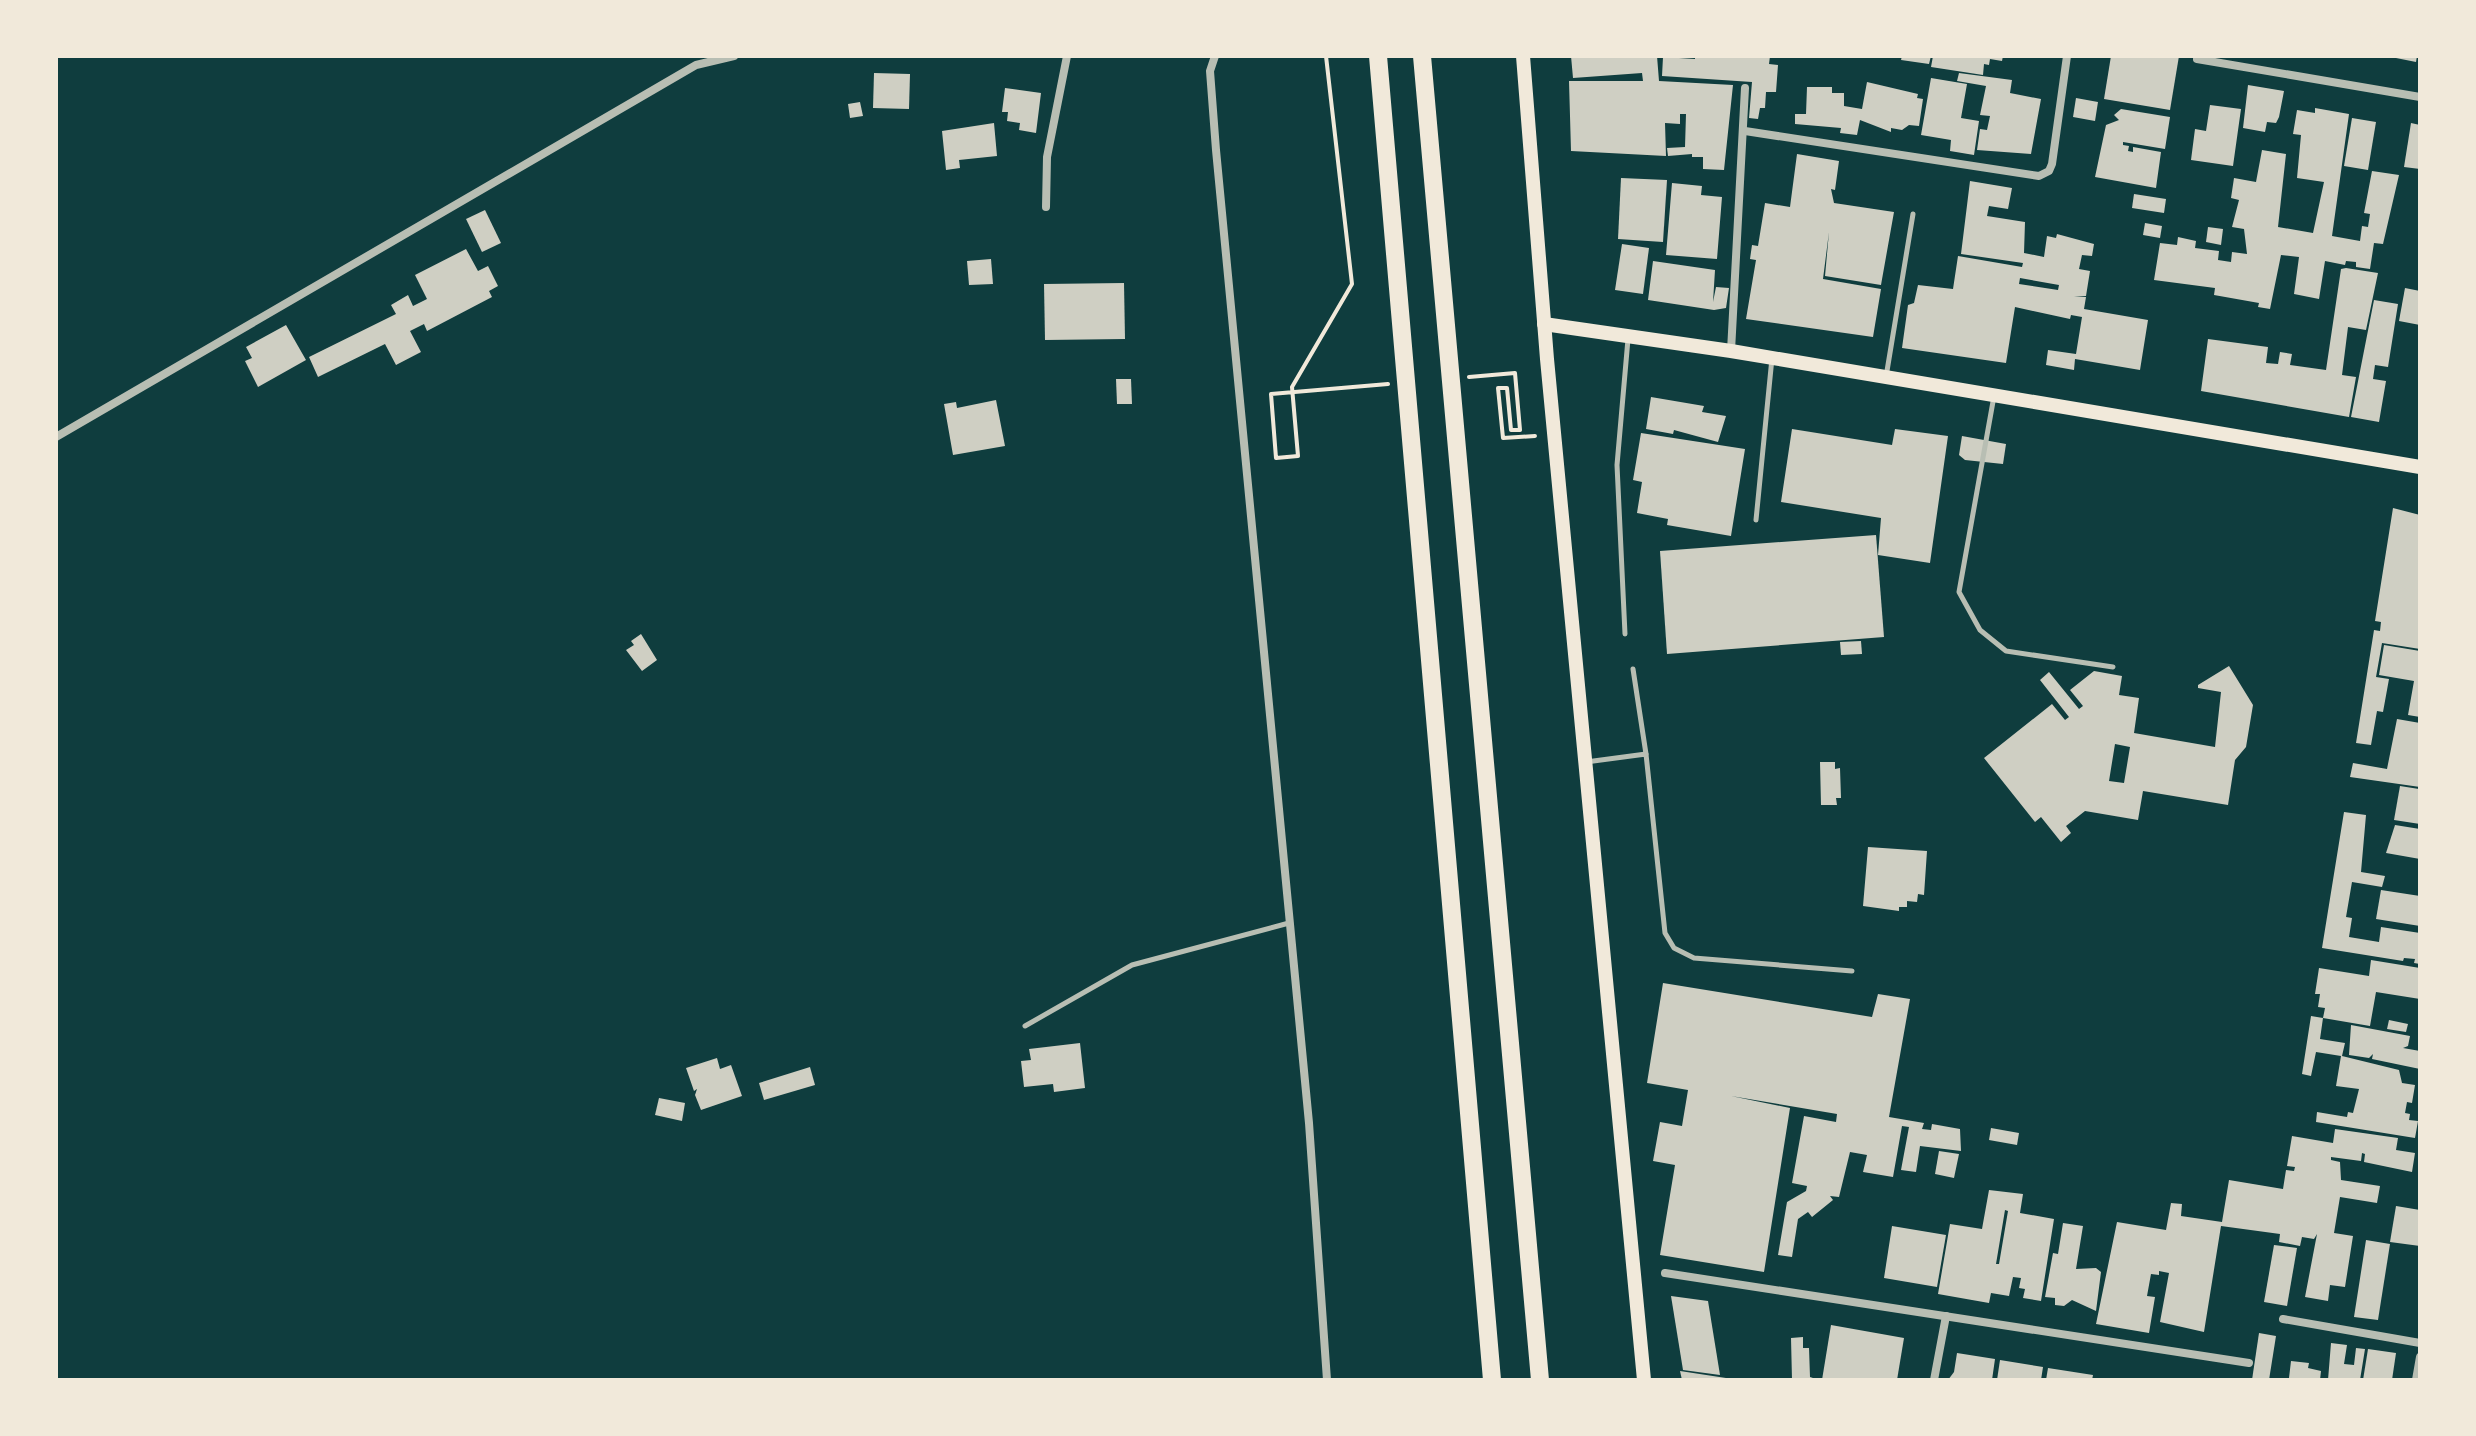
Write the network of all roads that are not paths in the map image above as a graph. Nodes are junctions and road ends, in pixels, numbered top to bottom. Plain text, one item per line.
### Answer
1 (734, 56) edge
2 (1067, 56) edge
3 (1215, 56) edge
4 (1378, 56) edge
5 (1422, 56) edge
6 (1523, 56) edge
7 (2067, 56) edge
8 (2197, 59) dead end
9 (1745, 88) dead end
10 (2420, 97) edge
11 (1745, 131) junction
12 (1046, 207) dead end
13 (1913, 214) dead end
14 (1544, 324) junction
15 (1628, 336) junction
16 (1731, 351) junction
17 (1772, 358) junction
18 (1886, 378) junction
19 (1994, 395) junction
20 (56, 437) edge
21 (2420, 467) edge
22 (1756, 520) dead end
23 (1625, 634) dead end
24 (2113, 667) dead end
25 (1633, 669) dead end
26 (1646, 754) junction
27 (1585, 762) junction
28 (1290, 923) junction
29 (1852, 971) dead end
30 (1025, 1026) dead end
31 (1665, 1273) dead end
32 (1946, 1316) junction
33 (2283, 1319) dead end
34 (2420, 1343) edge
35 (2420, 1357) edge
36 (2249, 1363) dead end
37 (1327, 1380) edge
38 (1492, 1380) edge
39 (1540, 1380) edge
40 (1644, 1380) edge
41 (1934, 1380) edge
42 (2416, 1380) edge

1 - 20 street
2 - 12 street
3 - 28 street
4 - 38 highway
5 - 39 highway
6 - 14 main road
7 - 11 street
8 - 10 street
9 - 11 street
11 - 16 street
13 - 18 lane
14 - 15 main road
14 - 27 main road
15 - 16 main road
15 - 23 lane
16 - 17 main road
17 - 18 main road
17 - 22 lane
18 - 19 main road
19 - 21 main road
19 - 24 lane
25 - 26 lane
26 - 27 lane
26 - 29 lane
27 - 40 main road
28 - 30 lane
28 - 37 street
31 - 32 street
32 - 36 street
32 - 41 street
33 - 34 street
35 - 42 street

